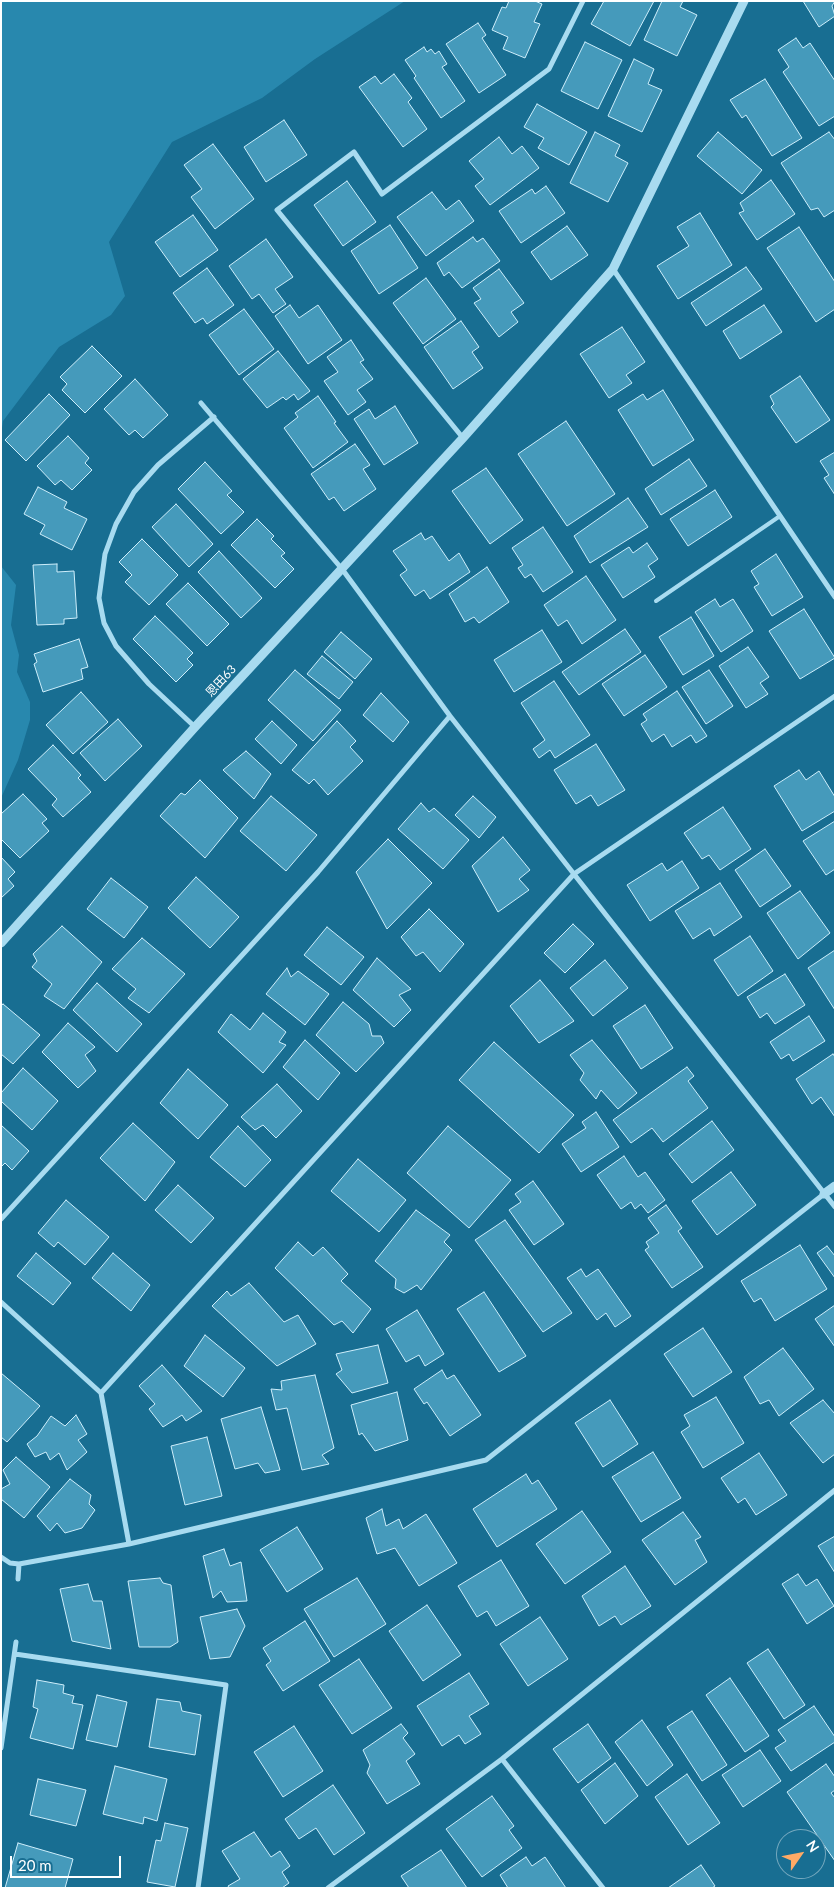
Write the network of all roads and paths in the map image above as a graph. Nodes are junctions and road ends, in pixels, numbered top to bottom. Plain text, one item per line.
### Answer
1 (583, 1) edge
2 (744, 1) edge
3 (613, 269) junction
4 (201, 403) dead end
5 (214, 417) junction
6 (463, 438) junction
7 (780, 516) junction
8 (342, 569) junction
9 (835, 597) edge
10 (656, 601) dead end
11 (835, 696) edge
12 (450, 716) junction
13 (195, 727) junction
14 (574, 874) junction
15 (1, 944) edge
16 (835, 1186) edge
17 (824, 1194) junction
18 (835, 1207) edge
19 (1, 1219) edge
20 (1, 1302) edge
21 (101, 1393) junction
22 (835, 1490) edge
23 (129, 1544) junction
24 (1, 1557) edge
25 (19, 1564) junction
26 (18, 1579) dead end
27 (16, 1642) dead end
28 (15, 1654) junction
29 (1, 1748) edge
30 (502, 1759) junction
31 (198, 1888) edge
32 (328, 1888) edge
33 (603, 1888) edge

1 - 6 street
2 - 3 street, 恩田63
3 - 6 street, 恩田63
3 - 7 street
4 - 5 street
5 - 8 street
5 - 13 street
6 - 8 street, 恩田63 / 恩田63
7 - 9 street
7 - 10 lane
8 - 12 street
8 - 13 street, 恩田63 / 恩田63
11 - 14 street
12 - 14 street
12 - 19 street
13 - 15 street, 恩田63 / 恩田63
14 - 17 street
14 - 21 street
16 - 17 street
17 - 18 street
17 - 23 street
20 - 21 street
21 - 23 street
22 - 30 street
23 - 25 street
24 - 25 street
25 - 26 street
27 - 28 street
28 - 29 street
28 - 31 street
30 - 32 street
30 - 33 street

